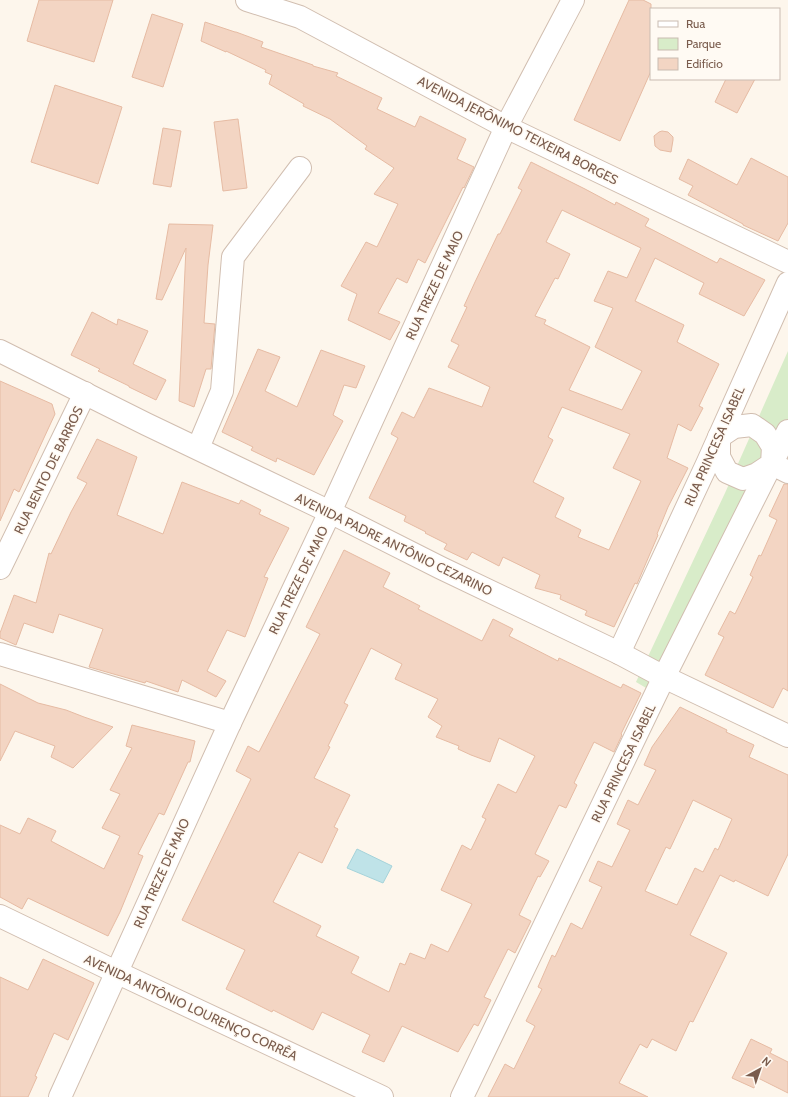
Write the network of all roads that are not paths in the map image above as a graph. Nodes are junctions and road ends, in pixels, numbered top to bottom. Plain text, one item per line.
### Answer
1 (248, 0) edge
2 (573, 0) edge
3 (506, 127) junction
4 (300, 168) dead end
5 (788, 262) edge
6 (786, 293) edge
7 (0, 351) edge
8 (85, 393) junction
9 (788, 431) edge
10 (719, 437) junction
11 (198, 448) junction
12 (780, 468) edge
13 (330, 512) junction
14 (0, 568) edge
15 (619, 653) junction
16 (0, 654) edge
17 (664, 677) junction
18 (230, 722) junction
19 (788, 736) edge
20 (0, 916) edge
21 (116, 972) junction
22 (60, 1097) edge
23 (382, 1097) edge
24 (462, 1097) edge

1 - 3 street, AVENIDA JERÔNIMO TEIXEIRA BORGES
2 - 3 street, RUA TREZE DE MAIO
3 - 5 street, AVENIDA JERÔNIMO TEIXEIRA BORGES
3 - 13 street, RUA TREZE DE MAIO
4 - 11 street
6 - 10 street, RUA PRINCESA ISABEL
7 - 8 street, AVENIDA PADRE ANTÔNIO CEZARINO
8 - 11 street, AVENIDA PADRE ANTÔNIO CEZARINO
8 - 14 street, RUA BENTO DE BARROS
9 - 12 street, RUA PRINCESA ISABEL
10 - 12 street
10 - 12 street
10 - 15 street, RUA PRINCESA ISABEL
11 - 13 street, AVENIDA PADRE ANTÔNIO CEZARINO
12 - 17 street, RUA PRINCESA ISABEL
13 - 15 street, AVENIDA PADRE ANTÔNIO CEZARINO
13 - 18 street, RUA TREZE DE MAIO
15 - 17 street, AVENIDA PADRE ANTÔNIO CEZARINO
16 - 18 street
17 - 19 street, AVENIDA PADRE ANTÔNIO CEZARINO
17 - 24 street, RUA PRINCESA ISABEL
18 - 21 street, RUA TREZE DE MAIO
20 - 21 street, AVENIDA ANTÔNIO LOURENÇO CORRÊA
21 - 22 street, RUA TREZE DE MAIO
21 - 23 street, AVENIDA ANTÔNIO LOURENÇO CORRÊA

